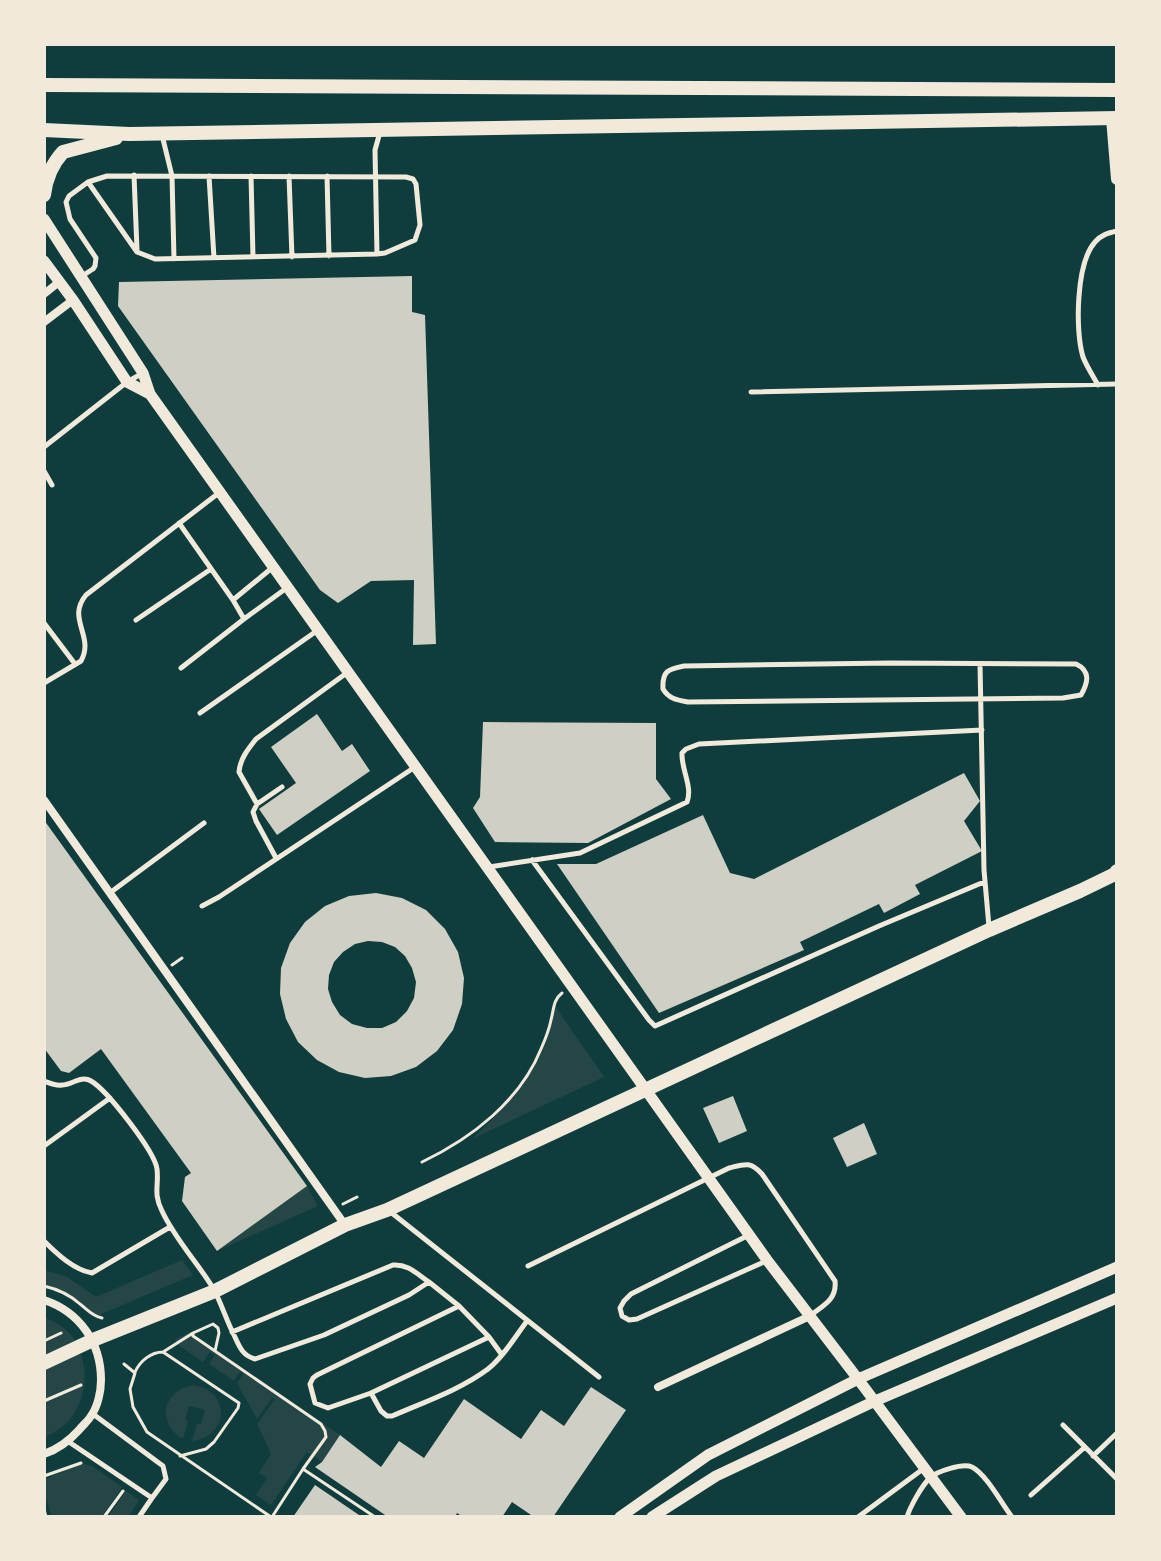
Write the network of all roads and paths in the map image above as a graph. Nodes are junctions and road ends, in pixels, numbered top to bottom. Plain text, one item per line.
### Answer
1 (44, 85) edge
2 (1117, 90) edge
3 (1115, 118) edge
4 (44, 130) edge
5 (381, 130) junction
6 (129, 134) junction
7 (162, 134) junction
8 (134, 175) junction
9 (172, 176) junction
10 (209, 176) junction
11 (251, 176) junction
12 (289, 176) junction
13 (327, 176) junction
14 (375, 177) junction
15 (1117, 179) edge
16 (88, 182) junction
17 (44, 195) edge
18 (44, 219) edge
19 (1117, 231) edge
20 (137, 252) junction
21 (377, 254) junction
22 (329, 256) junction
23 (253, 257) junction
24 (292, 257) junction
25 (214, 258) junction
26 (174, 259) junction
27 (44, 261) edge
28 (81, 276) junction
29 (59, 282) junction
30 (44, 294) edge
31 (73, 300) junction
32 (44, 322) edge
33 (143, 373) junction
34 (127, 382) junction
35 (1117, 384) edge
36 (1098, 385) junction
37 (751, 392) dead end
38 (150, 394) junction
39 (44, 447) edge
40 (44, 471) edge
41 (52, 485) dead end
42 (221, 491) junction
43 (179, 523) junction
44 (274, 567) junction
45 (211, 569) junction
46 (288, 587) junction
47 (233, 600) junction
48 (244, 619) junction
49 (136, 620) dead end
50 (44, 623) edge
51 (319, 629) junction
52 (75, 664) junction
53 (980, 664) junction
54 (181, 668) dead end
55 (349, 672) junction
56 (44, 683) edge
57 (981, 698) junction
58 (200, 713) dead end
59 (982, 730) junction
60 (416, 766) junction
61 (282, 787) dead end
62 (44, 800) edge
63 (257, 804) junction
64 (204, 823) dead end
65 (276, 858) junction
66 (532, 860) junction
67 (488, 868) junction
68 (1116, 873) edge
69 (984, 882) junction
70 (111, 892) junction
71 (202, 906) dead end
72 (989, 930) junction
73 (571, 985) junction
74 (44, 1081) edge
75 (644, 1089) junction
76 (110, 1098) junction
77 (44, 1146) edge
78 (422, 1162) dead end
79 (708, 1178) junction
80 (357, 1197) dead end
81 (334, 1209) junction
82 (387, 1210) junction
83 (345, 1225) junction
84 (170, 1227) junction
85 (749, 1235) junction
86 (44, 1241) edge
87 (767, 1260) junction
88 (528, 1266) dead end
89 (1117, 1267) edge
90 (429, 1282) junction
91 (215, 1291) junction
92 (1117, 1298) edge
93 (44, 1300) edge
94 (459, 1306) junction
95 (810, 1316) junction
96 (527, 1321) junction
97 (232, 1332) junction
98 (61, 1333) dead end
99 (193, 1333) junction
100 (489, 1337) junction
101 (93, 1340) junction
102 (44, 1341) edge
103 (215, 1351) junction
104 (163, 1352) junction
105 (502, 1355) junction
106 (44, 1363) edge
107 (124, 1364) dead end
108 (135, 1373) junction
109 (599, 1377) dead end
110 (858, 1379) junction
111 (81, 1385) dead end
112 (658, 1387) dead end
113 (371, 1393) junction
114 (44, 1401) edge
115 (875, 1401) junction
116 (93, 1414) junction
117 (1063, 1425) dead end
118 (1117, 1433) edge
119 (69, 1442) junction
120 (1085, 1447) junction
121 (44, 1454) edge
122 (180, 1456) junction
123 (1093, 1456) junction
124 (90, 1463) dead end
125 (303, 1469) junction
126 (927, 1473) junction
127 (44, 1476) edge
128 (1117, 1479) edge
129 (132, 1493) dead end
130 (1031, 1495) dead end
131 (152, 1498) junction
132 (44, 1509) edge
133 (46, 1517) edge
134 (104, 1517) edge
135 (139, 1517) edge
136 (272, 1517) edge
137 (375, 1517) edge
138 (620, 1517) edge
139 (652, 1517) edge
140 (858, 1517) edge
141 (907, 1517) edge
142 (961, 1517) edge
143 (1012, 1517) edge

1 - 2 main road
3 - 5 main road
3 - 15 main road
4 - 6 main road
5 - 7 main road
5 - 14 lane
6 - 7 main road
6 - 17 main road
7 - 9 lane
8 - 9 lane
8 - 16 lane
8 - 20 lane
9 - 10 lane
9 - 26 lane
10 - 11 lane
10 - 25 lane
11 - 12 lane
11 - 23 lane
12 - 13 lane
12 - 24 lane
13 - 14 lane
13 - 22 lane
14 - 21 lane
14 - 21 lane
16 - 20 lane
16 - 28 lane
18 - 28 street
19 - 36 lane
20 - 26 lane
21 - 22 lane
22 - 24 lane
23 - 24 lane
23 - 25 lane
25 - 26 lane
27 - 29 street
28 - 33 street
29 - 30 street
29 - 31 street
31 - 32 street
31 - 34 street
33 - 34 lane
33 - 38 street
34 - 38 street
34 - 39 lane
35 - 36 lane
36 - 37 lane
38 - 42 street
40 - 41 lane
42 - 43 lane
42 - 44 street
43 - 45 lane
43 - 52 lane
44 - 46 street
44 - 47 lane
45 - 47 lane
45 - 49 lane
46 - 48 lane
46 - 51 street
47 - 48 lane
48 - 54 lane
50 - 52 lane
51 - 55 street
51 - 58 lane
52 - 56 lane
53 - 57 lane
53 - 57 lane
53 - 57 lane
55 - 60 street
55 - 63 lane
57 - 59 lane
59 - 66 lane
59 - 69 lane
60 - 65 lane
60 - 67 street
61 - 63 lane
62 - 70 street
63 - 65 lane
64 - 70 lane
65 - 71 lane
66 - 67 lane
66 - 69 lane
67 - 73 street
68 - 72 main road
69 - 72 lane
70 - 81 street
72 - 75 main road
73 - 75 street
73 - 78 path
74 - 76 lane
75 - 79 street
75 - 82 main road
76 - 77 lane
76 - 84 lane
79 - 85 street
79 - 88 lane
79 - 95 lane
80 - 81 path
81 - 83 street
82 - 83 main road
82 - 96 lane
83 - 91 main road
84 - 86 lane
84 - 91 lane
85 - 87 street
85 - 87 lane
87 - 95 street
89 - 110 street
90 - 94 lane
90 - 97 lane
90 - 97 lane
91 - 97 lane
91 - 101 main road
92 - 115 street
93 - 101 street
94 - 100 lane
94 - 113 lane
95 - 110 street
95 - 112 street
96 - 105 lane
96 - 109 lane
98 - 102 path
99 - 103 path
99 - 103 path
99 - 104 path
100 - 105 lane
100 - 113 lane
101 - 106 main road
101 - 116 street
103 - 125 path
104 - 108 path
104 - 122 path
105 - 113 lane
107 - 108 path
108 - 122 path
110 - 115 street
110 - 138 street
111 - 114 path
115 - 126 street
115 - 139 street
116 - 119 street
116 - 131 lane
117 - 120 lane
118 - 123 lane
119 - 121 street
119 - 131 lane
120 - 123 lane
120 - 130 lane
122 - 136 path
123 - 128 lane
124 - 127 path
125 - 136 path
125 - 137 path
126 - 140 lane
126 - 141 lane
126 - 142 street
126 - 143 lane
129 - 134 path
131 - 135 lane
132 - 133 path

